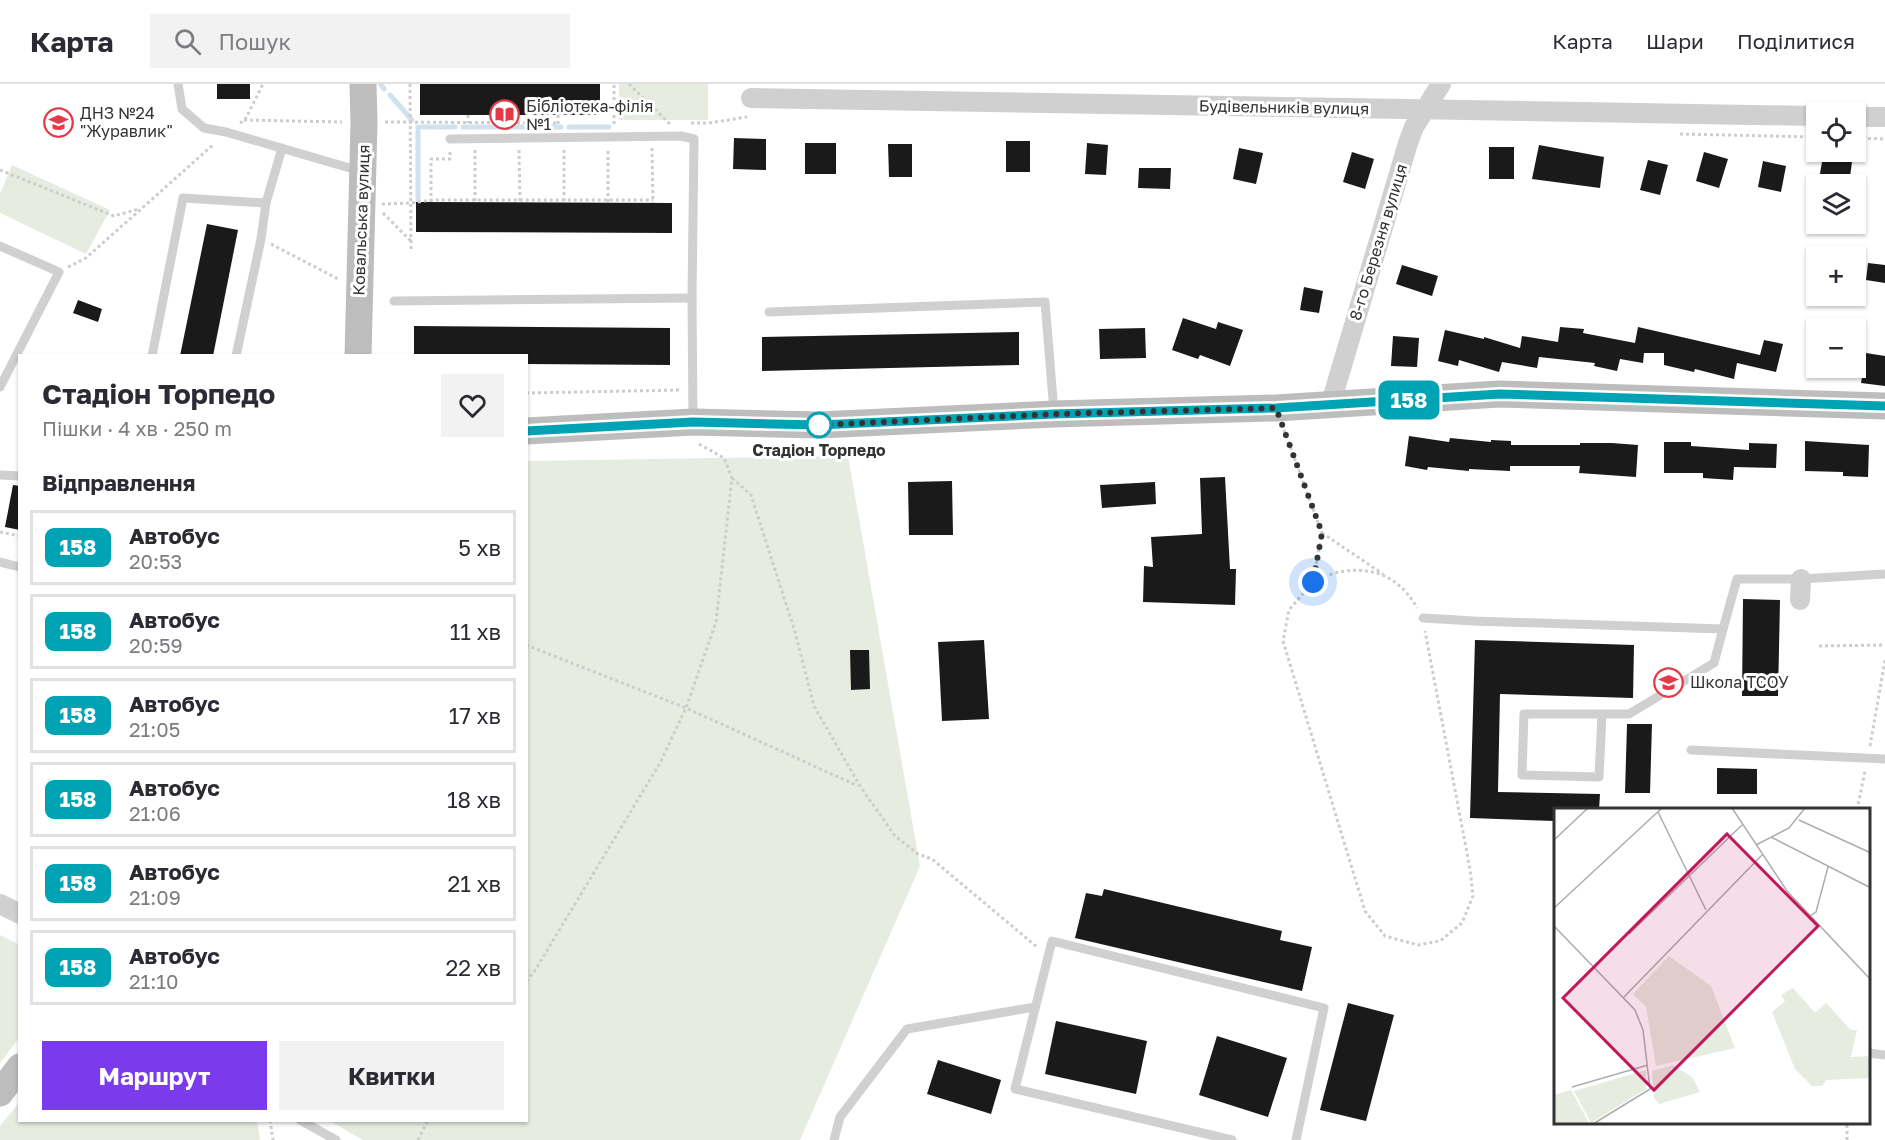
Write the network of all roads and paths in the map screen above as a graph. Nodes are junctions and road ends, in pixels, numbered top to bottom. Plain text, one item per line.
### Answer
1 (178, 84) edge
2 (263, 84) edge
3 (363, 84) edge
4 (410, 84) edge
5 (614, 84) edge
6 (629, 84) edge
7 (1441, 84) edge
8 (753, 108) joint
9 (1424, 109) junction
10 (468, 115) dead end
11 (505, 115) dead end
12 (1806, 116) edge
13 (1866, 117) edge
14 (1885, 117) edge
15 (244, 120) junction
16 (235, 121) dead end
17 (411, 121) junction
18 (345, 122) dead end
19 (378, 123) dead end
20 (468, 123) junction
21 (505, 123) junction
22 (569, 123) dead end
23 (680, 123) dead end
24 (689, 123) dead end
25 (614, 124) dead end
26 (659, 124) dead end
27 (670, 124) junction
28 (226, 132) junction
29 (1674, 134) dead end
30 (652, 136) junction
31 (681, 136) junction
32 (564, 137) junction
33 (608, 137) junction
34 (1806, 137) edge
35 (519, 138) junction
36 (1866, 138) edge
37 (450, 139) joint
38 (475, 139) junction
39 (1885, 139) edge
40 (282, 148) junction
41 (0, 170) edge
42 (363, 172) junction
43 (431, 201) junction
44 (475, 201) junction
45 (520, 201) junction
46 (564, 201) junction
47 (608, 201) junction
48 (267, 203) junction
49 (411, 203) junction
50 (141, 209) junction
51 (261, 239) junction
52 (411, 242) junction
53 (0, 246) edge
54 (411, 249) dead end
55 (59, 272) junction
56 (340, 280) dead end
57 (692, 298) junction
58 (394, 301) dead end
59 (769, 312) dead end
60 (152, 354) edge
61 (236, 354) edge
62 (357, 354) edge
63 (3, 375) edge
64 (0, 387) edge
65 (692, 390) junction
66 (528, 393) edge
67 (1330, 405) junction
68 (1885, 406) edge
69 (1276, 408) junction
70 (1054, 414) junction
71 (528, 431) edge
72 (694, 432) junction
73 (0, 475) edge
74 (18, 476) edge
75 (732, 478) junction
76 (0, 532) edge
77 (1322, 533) junction
78 (18, 536) edge
79 (0, 562) edge
80 (18, 566) edge
81 (1885, 574) edge
82 (1801, 579) junction
83 (1392, 580) junction
84 (1313, 582) junction
85 (1800, 600) dead end
86 (1423, 618) junction
87 (1723, 629) junction
88 (1885, 645) edge
89 (528, 646) edge
90 (1819, 646) dead end
91 (1885, 660) edge
92 (686, 708) junction
93 (1602, 714) junction
94 (1691, 750) dead end
95 (1868, 758) junction
96 (1885, 759) edge
97 (860, 786) junction
98 (1857, 808) edge
99 (0, 904) edge
100 (18, 913) edge
101 (1048, 956) junction
102 (528, 978) edge
103 (1035, 1007) junction
104 (1870, 1053) edge
105 (1885, 1055) edge
106 (18, 1070) edge
107 (0, 1093) edge
108 (270, 1122) edge
109 (304, 1122) edge
110 (427, 1122) edge
111 (273, 1140) edge
112 (336, 1140) edge
113 (418, 1140) edge
114 (834, 1140) edge
115 (1232, 1140) edge
116 (1296, 1140) edge

1 - 28 lane
2 - 15 path
3 - 42 street, Ковальська вулиця
4 - 17 path
5 - 25 path
6 - 27 path
7 - 9 street, 8-го Березня вулиця
8 - 9 street, Будівельників вулиця
8 - 24 path
9 - 12 street, Будівельників вулиця
9 - 67 street, 8-го Березня вулиця
10 - 20 path
11 - 21 path
13 - 14 street
15 - 16 path
15 - 18 path
15 - 28 path
17 - 19 path
17 - 20 path
17 - 49 path
20 - 21 path
21 - 22 path
23 - 27 path
26 - 27 path
27 - 31 path
28 - 40 lane
28 - 50 path
29 - 34 path
30 - 31 lane
30 - 33 lane
30 - 47 path
31 - 57 lane
32 - 33 lane
32 - 35 lane
32 - 46 path
33 - 47 path
35 - 38 lane
35 - 45 path
36 - 39 path
37 - 38 lane
37 - 43 path
38 - 44 path
40 - 42 lane
40 - 48 lane
41 - 50 path
42 - 62 street, Ковальська вулиця
43 - 44 path
43 - 49 path
44 - 45 path
45 - 46 path
46 - 47 path
48 - 51 lane
48 - 60 lane
49 - 52 path
49 - 52 path
50 - 55 path
51 - 56 path
51 - 61 lane
52 - 54 path
53 - 55 lane
55 - 63 lane
57 - 58 lane
57 - 65 lane
59 - 70 lane
63 - 64 lane
65 - 66 path
65 - 72 lane
67 - 68 street
67 - 69 street
69 - 70 street
69 - 77 path
70 - 72 street
71 - 72 street
72 - 75 path
73 - 74 lane
75 - 92 path
75 - 97 path
76 - 78 path
77 - 83 path
77 - 84 path
79 - 80 lane
81 - 82 lane
82 - 85 street
82 - 87 lane
83 - 84 path
83 - 86 path
84 - 86 path
86 - 87 lane
87 - 93 lane
88 - 90 path
89 - 92 path
91 - 95 path
92 - 97 path
92 - 102 path
93 - 93 lane
94 - 95 lane
95 - 96 lane
95 - 98 path
97 - 101 path
99 - 100 street
101 - 103 lane
101 - 116 lane
103 - 114 lane
103 - 115 lane
104 - 105 lane
106 - 107 street
108 - 111 path
109 - 112 lane
110 - 113 path

